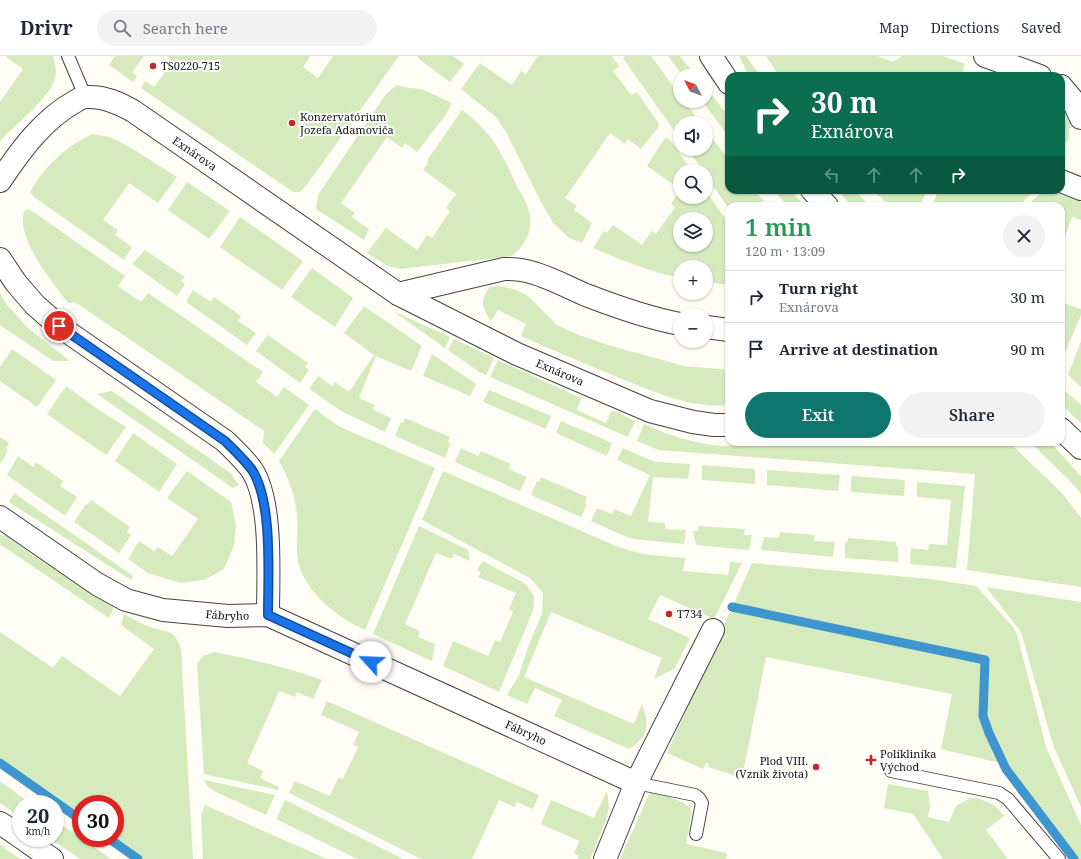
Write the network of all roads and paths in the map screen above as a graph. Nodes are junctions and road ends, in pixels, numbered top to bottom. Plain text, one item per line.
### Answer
1 (68, 56) edge
2 (711, 56) edge
3 (985, 56) edge
4 (1035, 68) edge
5 (725, 77) edge
6 (1065, 91) edge
7 (85, 96) junction
8 (1081, 118) edge
9 (0, 181) edge
10 (1065, 183) edge
11 (1081, 189) edge
12 (816, 194) edge
13 (823, 202) edge
14 (0, 259) edge
15 (398, 294) junction
16 (673, 323) edge
17 (713, 328) edge
18 (725, 329) edge
19 (725, 425) edge
20 (1065, 433) edge
21 (1081, 448) edge
22 (0, 518) edge
23 (268, 615) junction
24 (713, 630) dead end
25 (891, 771) dead end
26 (636, 783) junction
27 (0, 823) edge
28 (12, 831) edge
29 (696, 834) dead end
30 (35, 847) edge
31 (52, 859) edge
32 (605, 859) edge
33 (1059, 859) edge

1 - 7 lane
2 - 5 street
3 - 4 street
6 - 8 street
7 - 9 street
7 - 15 street, Exnárova
10 - 11 street
12 - 13 street
14 - 23 street
15 - 16 street
15 - 19 street, Exnárova
17 - 18 street
20 - 21 street
22 - 23 street, Fábryho
23 - 26 street, Fábryho
24 - 26 street
25 - 33 lane
26 - 29 lane
26 - 32 street
27 - 28 street
30 - 31 street

